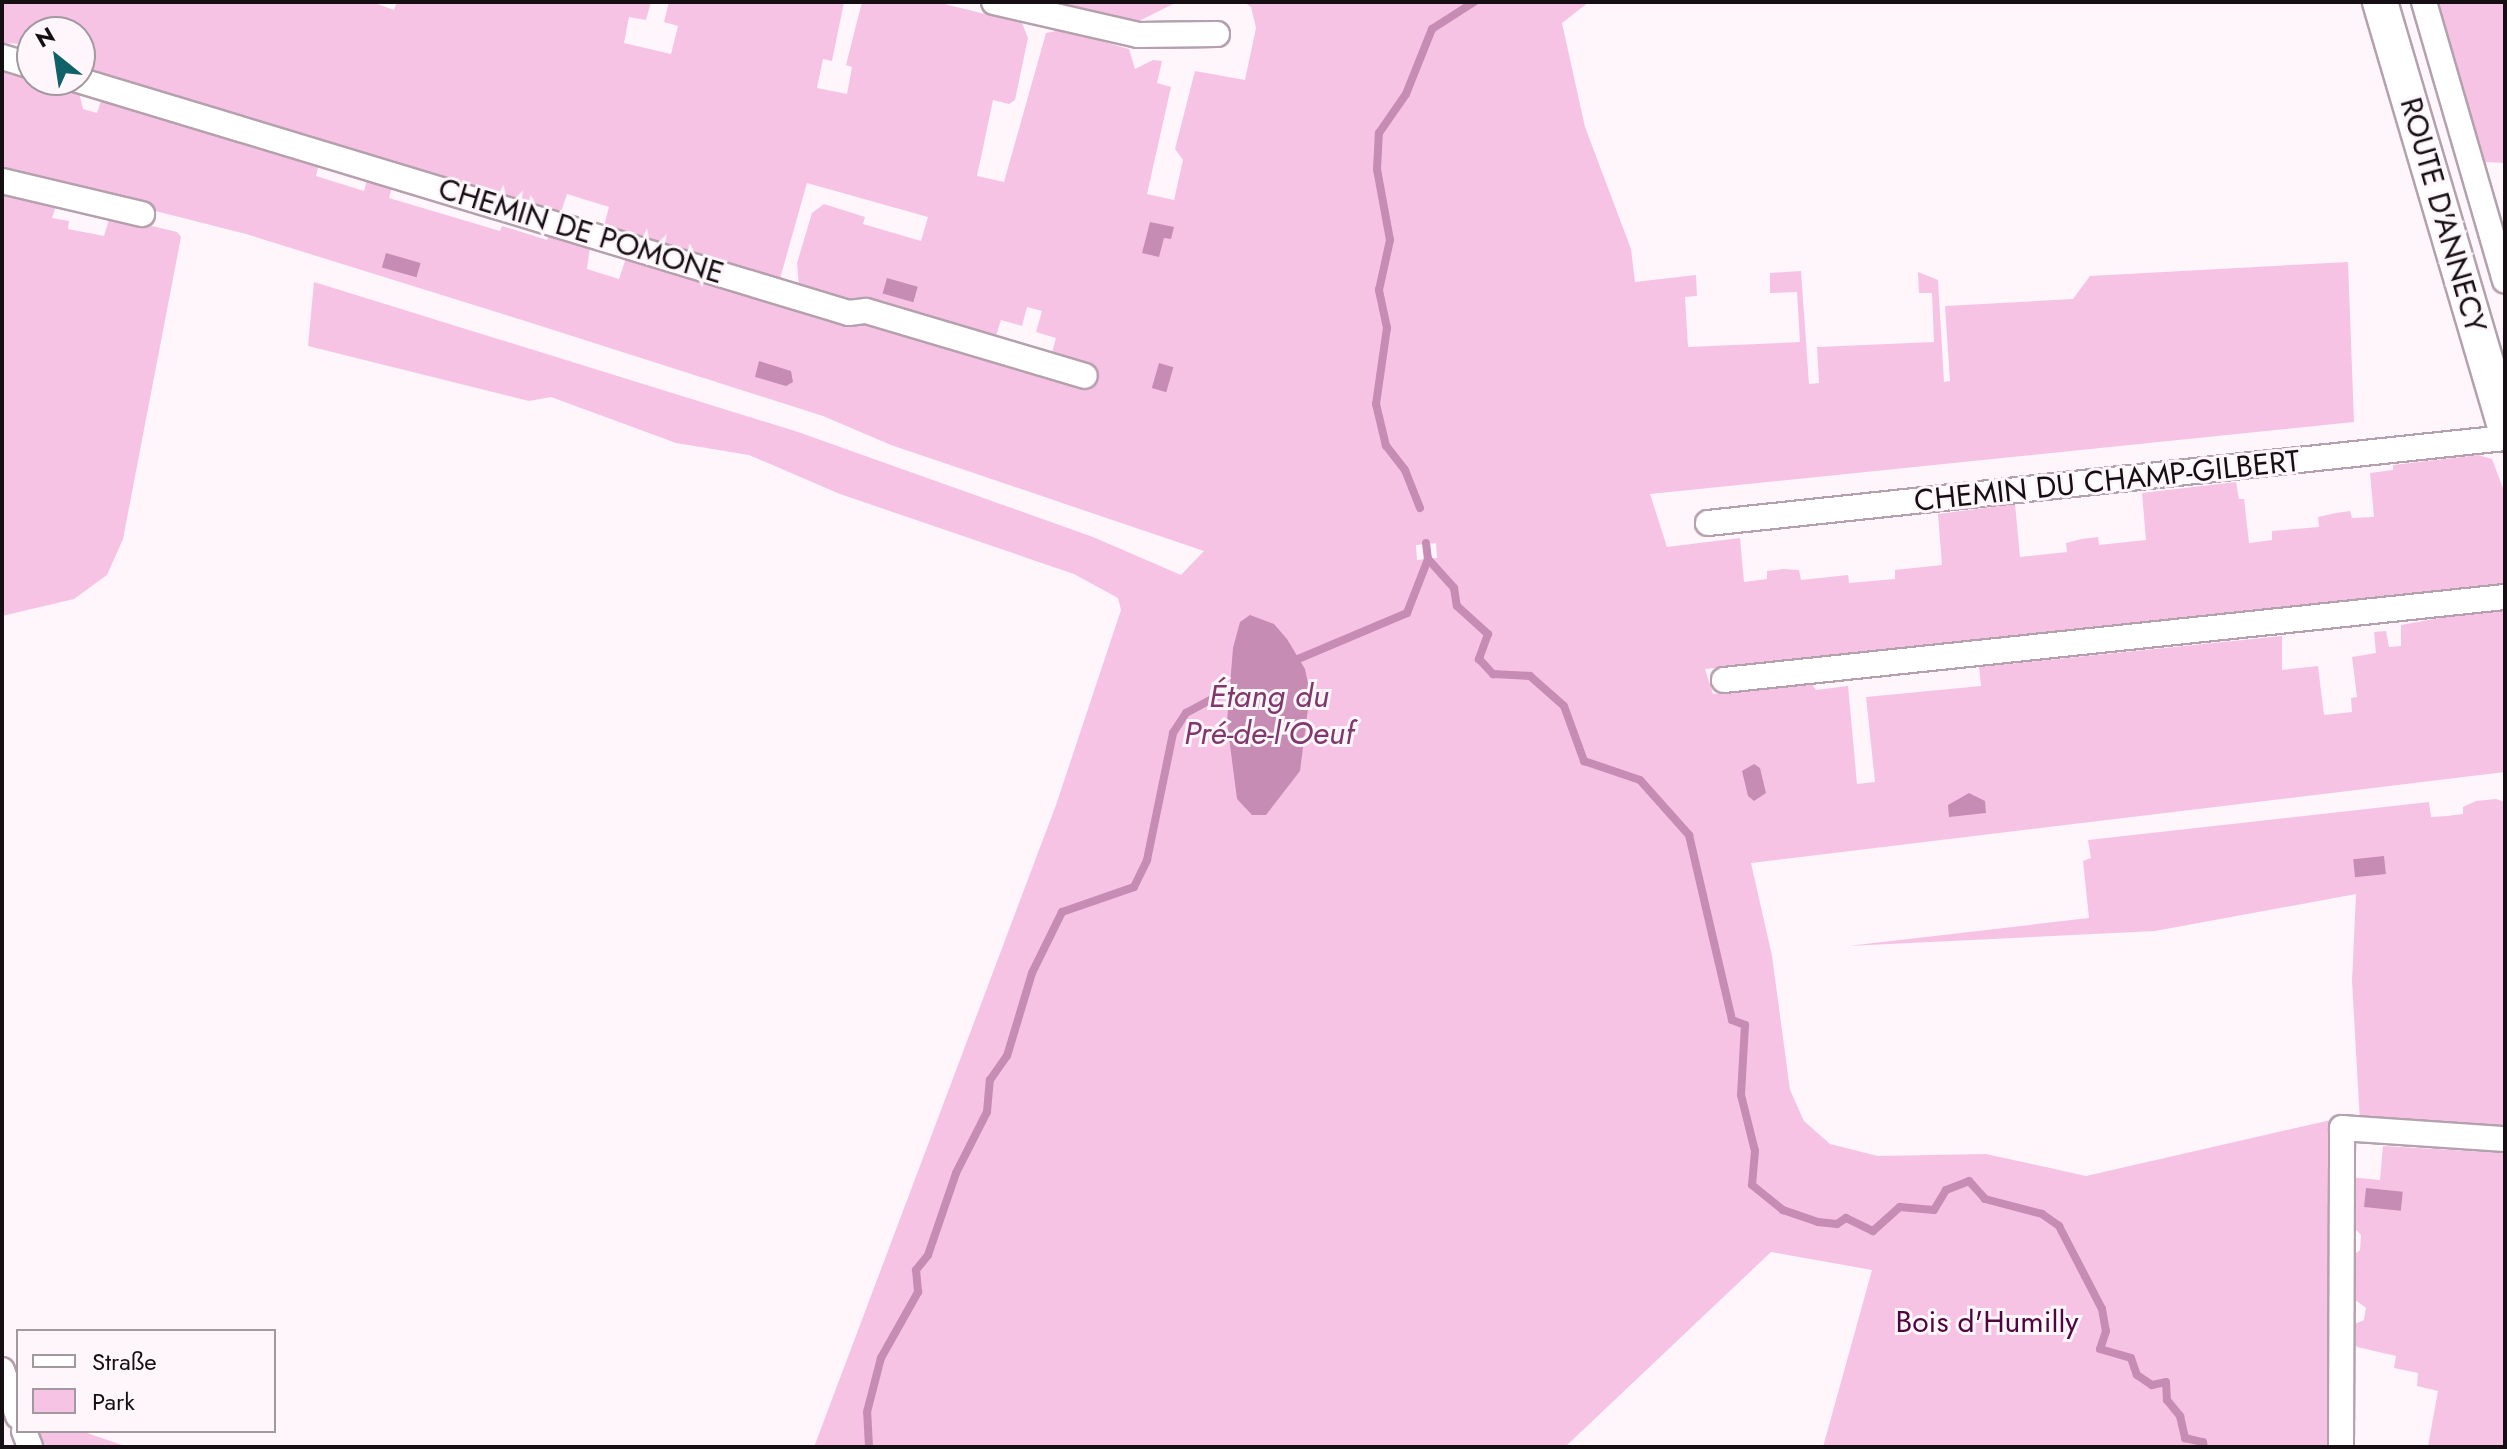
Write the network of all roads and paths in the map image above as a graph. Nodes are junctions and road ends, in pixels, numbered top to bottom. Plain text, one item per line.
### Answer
1 (994, 2) edge
2 (2380, 2) edge
3 (2424, 2) edge
4 (1217, 34) dead end
5 (96, 85) edge
6 (2, 181) edge
7 (142, 214) dead end
8 (2505, 280) edge
9 (1085, 376) dead end
10 (2505, 427) edge
11 (2505, 438) edge
12 (1708, 523) dead end
13 (2505, 597) edge
14 (1724, 680) dead end
15 (2505, 1139) edge
16 (2, 1370) edge
17 (16, 1410) edge
18 (2341, 1447) edge

1 - 4 street
2 - 10 main road, ROUTE D'ANNECY
3 - 8 street
5 - 9 street, CHEMIN DE POMONE
6 - 7 street
11 - 12 street, CHEMIN DU CHAMP-GILBERT
13 - 14 street
15 - 18 street
16 - 17 street

